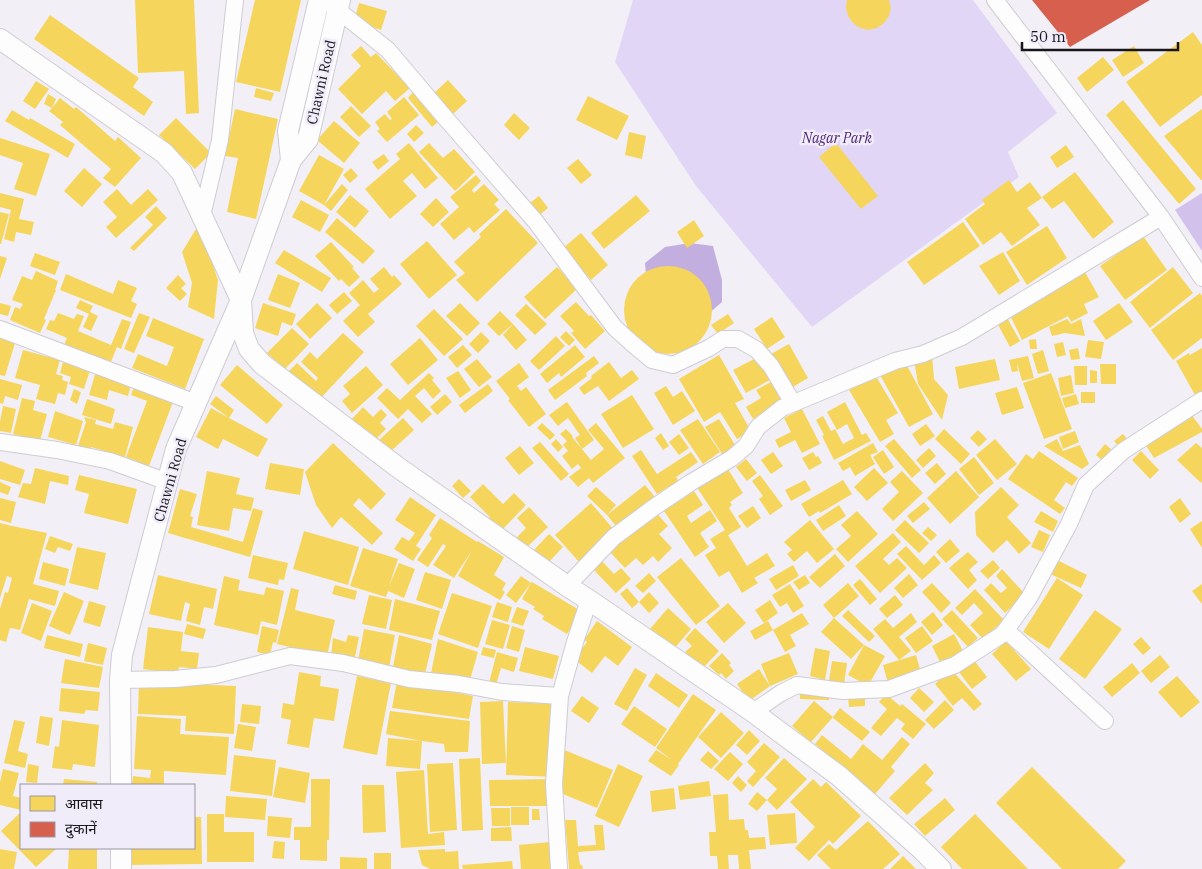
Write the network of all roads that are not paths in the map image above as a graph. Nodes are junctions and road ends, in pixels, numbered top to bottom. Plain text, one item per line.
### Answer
1 (235, 0) edge
2 (319, 0) edge
3 (995, 0) edge
4 (334, 3) edge
5 (0, 39) edge
6 (291, 160) junction
7 (202, 216) junction
8 (1161, 217) junction
9 (1202, 278) edge
10 (241, 300) junction
11 (0, 329) edge
12 (1202, 400) edge
13 (196, 403) junction
14 (793, 403) junction
15 (0, 442) edge
16 (168, 482) junction
17 (567, 586) junction
18 (590, 600) junction
19 (1006, 630) junction
20 (120, 680) junction
21 (560, 696) junction
22 (752, 712) junction
23 (1105, 721) dead end
24 (120, 784) edge
25 (121, 849) edge
26 (121, 869) edge
27 (559, 869) edge
28 (941, 869) edge

1 - 7 street
2 - 6 street, Chawni Road
3 - 8 street
4 - 6 street, Chawni Road
4 - 14 street
5 - 7 street
6 - 10 street, Chawni Road
7 - 10 street
8 - 9 street
8 - 14 street
10 - 13 street, Chawni Road
10 - 17 street
11 - 13 street
12 - 19 street
13 - 16 street, Chawni Road
14 - 17 street
15 - 16 street
16 - 20 street, Chawni Road
17 - 18 street
18 - 21 street
18 - 22 street
19 - 22 street
19 - 23 street
20 - 21 street
20 - 24 street, Chawni Road
21 - 27 street
22 - 28 street
25 - 26 street

